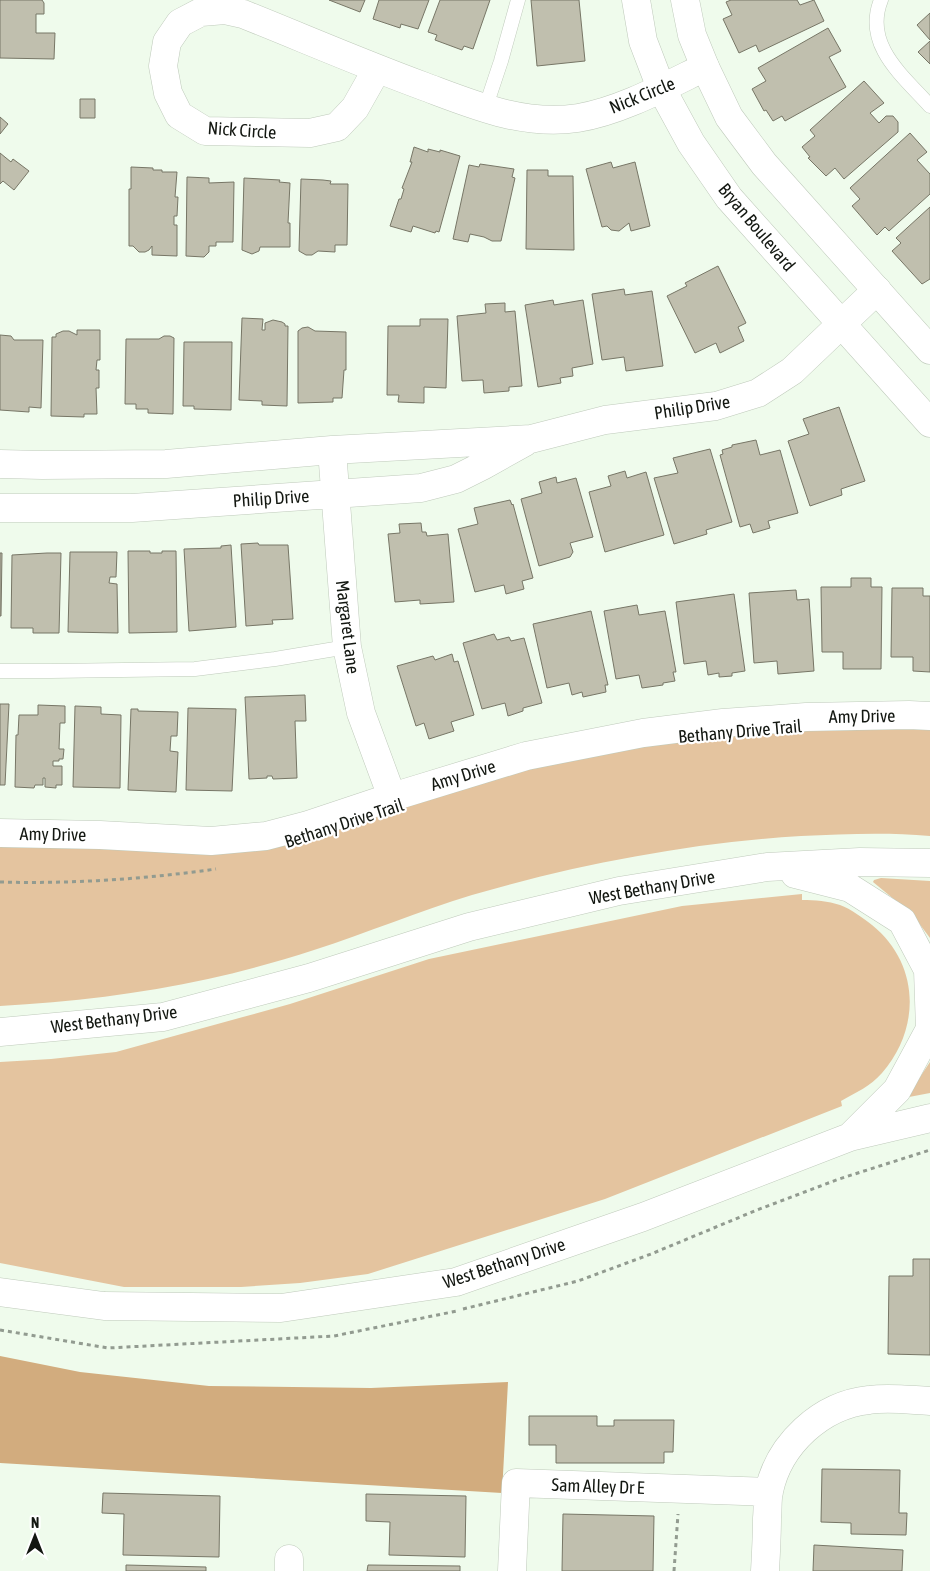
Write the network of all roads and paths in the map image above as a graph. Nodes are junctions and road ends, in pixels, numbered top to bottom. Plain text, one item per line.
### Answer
1 (518, 0) edge
2 (636, 0) edge
3 (685, 0) edge
4 (881, 0) edge
5 (207, 6) edge
6 (705, 67) junction
7 (376, 69) junction
8 (661, 88) junction
9 (930, 106) edge
10 (485, 109) junction
11 (877, 290) junction
12 (842, 325) junction
13 (930, 350) edge
14 (930, 423) edge
15 (531, 439) junction
16 (332, 450) junction
17 (0, 464) edge
18 (334, 494) junction
19 (0, 508) edge
20 (347, 647) junction
21 (0, 670) edge
22 (930, 716) edge
23 (392, 797) junction
24 (0, 833) edge
25 (930, 863) edge
26 (767, 867) junction
27 (220, 869) dead end
28 (0, 882) edge
29 (0, 1032) edge
30 (930, 1118) edge
31 (850, 1137) junction
32 (930, 1150) edge
33 (0, 1292) edge
34 (493, 1303) dead end
35 (930, 1401) edge
36 (678, 1489) junction
37 (768, 1492) junction
38 (512, 1571) edge
39 (674, 1571) edge
40 (765, 1571) edge

1 - 10 lane
2 - 8 street, Bryan Boulevard
3 - 6 street
4 - 9 lane
5 - 7 street, Nick Circle
5 - 7 street, Nick Circle
6 - 8 street, Nick Circle
6 - 11 street
7 - 10 street, Nick Circle
8 - 10 street, Nick Circle
8 - 12 street, Bryan Boulevard
11 - 12 street, Philip Drive
11 - 13 street
12 - 14 street, Bryan Boulevard
12 - 15 street, Philip Drive
15 - 16 street, Philip Drive
15 - 18 street, Philip Drive
16 - 17 street, Philip Drive
16 - 18 street, Margaret Lane
18 - 19 street, Philip Drive
18 - 20 street, Margaret Lane
20 - 21 lane
20 - 23 street, Margaret Lane
22 - 23 street, Amy Drive
23 - 24 street, Amy Drive
25 - 26 street, West Bethany Drive
26 - 29 street, West Bethany Drive
26 - 31 street
27 - 28 path
30 - 31 street, West Bethany Drive
31 - 33 street, West Bethany Drive
32 - 34 path
35 - 37 street
36 - 37 street, Sam Alley Dr E
36 - 38 street, Sam Alley Dr E
36 - 39 path
37 - 40 street

